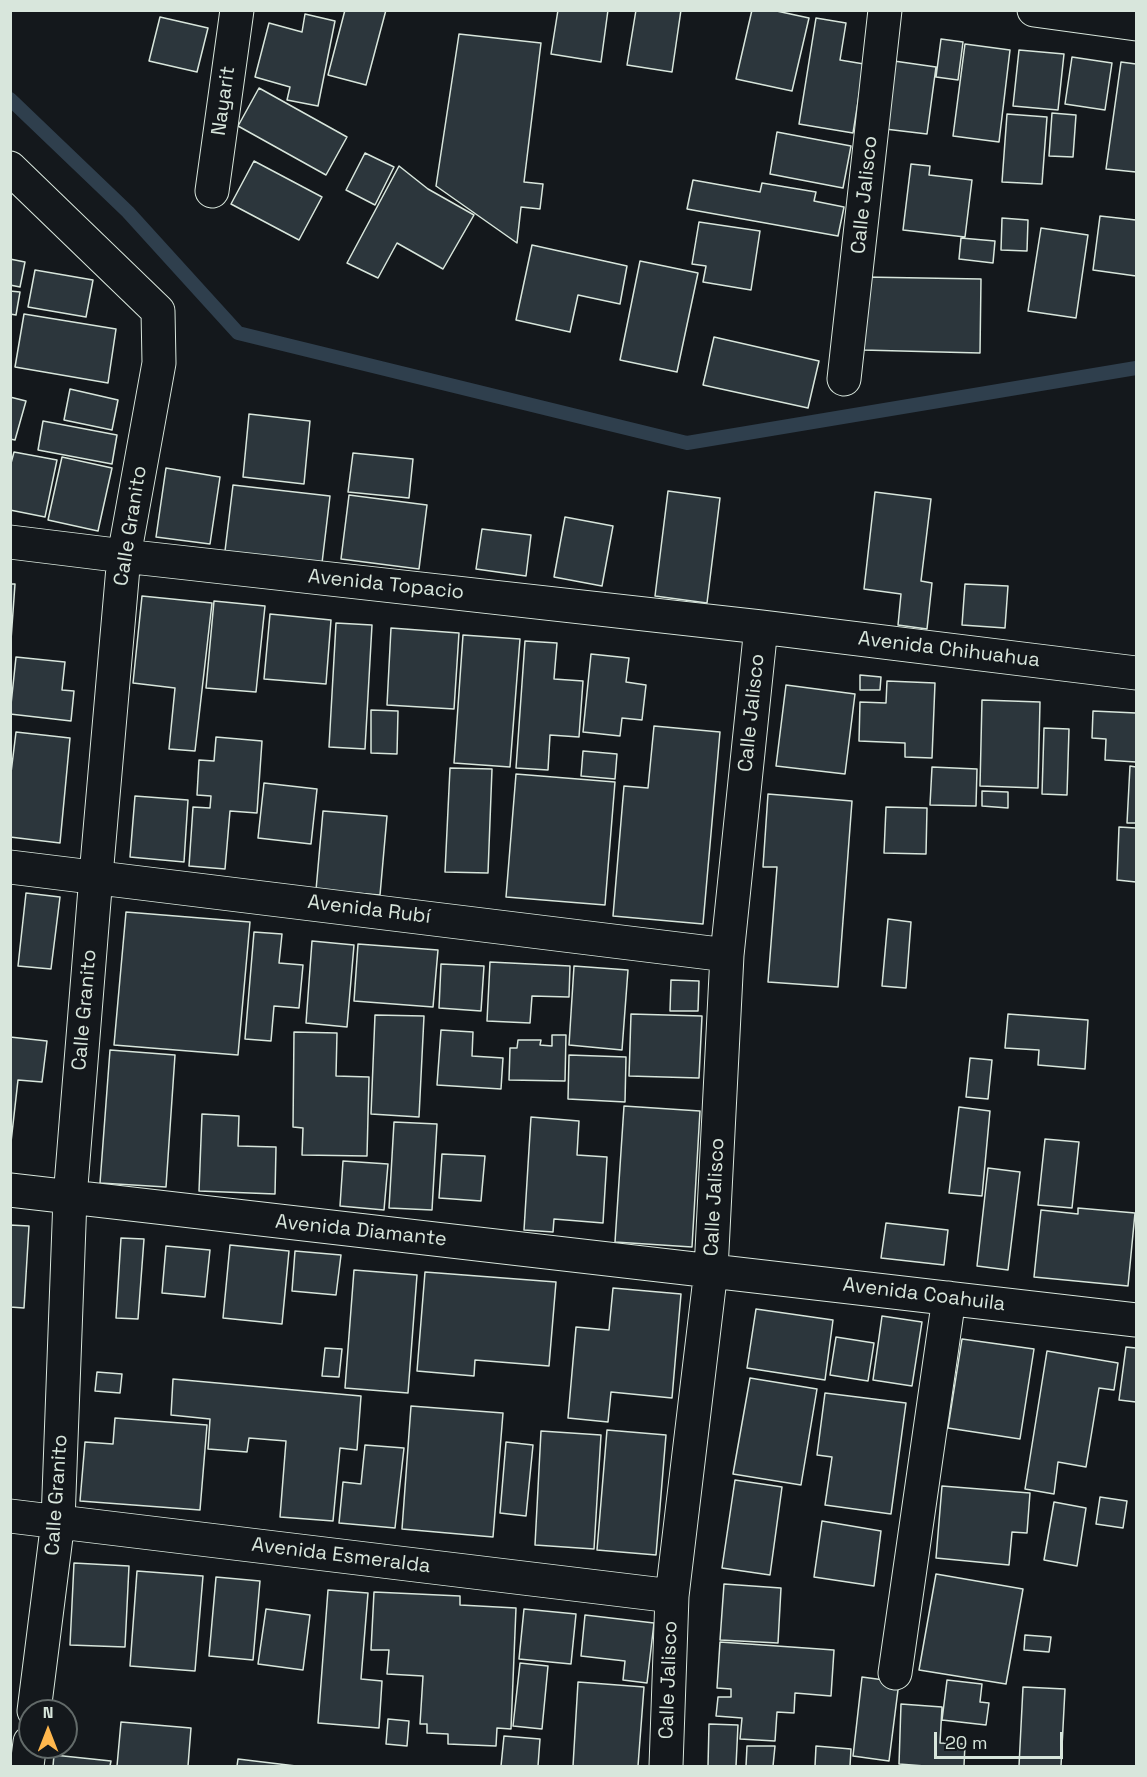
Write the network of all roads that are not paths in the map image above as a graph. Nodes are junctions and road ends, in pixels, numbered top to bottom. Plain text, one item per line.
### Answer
1 (237, 10) edge
2 (885, 10) edge
3 (1034, 10) edge
4 (1137, 24) edge
5 (10, 168) edge
6 (212, 191) dead end
7 (844, 379) dead end
8 (10, 542) edge
9 (124, 556) junction
10 (761, 627) junction
11 (1137, 673) edge
12 (10, 867) edge
13 (96, 876) junction
14 (727, 955) junction
15 (10, 1190) edge
16 (70, 1198) junction
17 (711, 1270) junction
18 (949, 1298) junction
19 (1137, 1320) edge
20 (10, 1516) edge
21 (58, 1521) junction
22 (672, 1596) junction
23 (895, 1673) dead end
24 (36, 1699) edge
25 (666, 1767) edge

1 - 6 street, Nayarit
2 - 7 street, Calle Jalisco
3 - 4 street
5 - 9 street, Calle Granito
8 - 9 street, Avenida Topacio
9 - 10 street, Avenida Topacio
9 - 13 street, Calle Granito
10 - 11 street, Avenida Chihuahua
10 - 14 street, Calle Jalisco
12 - 13 street, Avenida Rubí
13 - 14 street, Avenida Rubí
13 - 16 street, Calle Granito
14 - 17 street, Calle Jalisco
15 - 16 street, Avenida Diamante
16 - 17 street, Avenida Diamante
16 - 21 street, Calle Granito
17 - 18 street, Avenida Coahuila
17 - 22 street, Calle Jalisco
18 - 19 street, Avenida Coahuila
18 - 23 street
20 - 21 street, Avenida Esmeralda
21 - 22 street, Avenida Esmeralda
21 - 24 street, Calle Granito
22 - 25 street, Calle Jalisco

